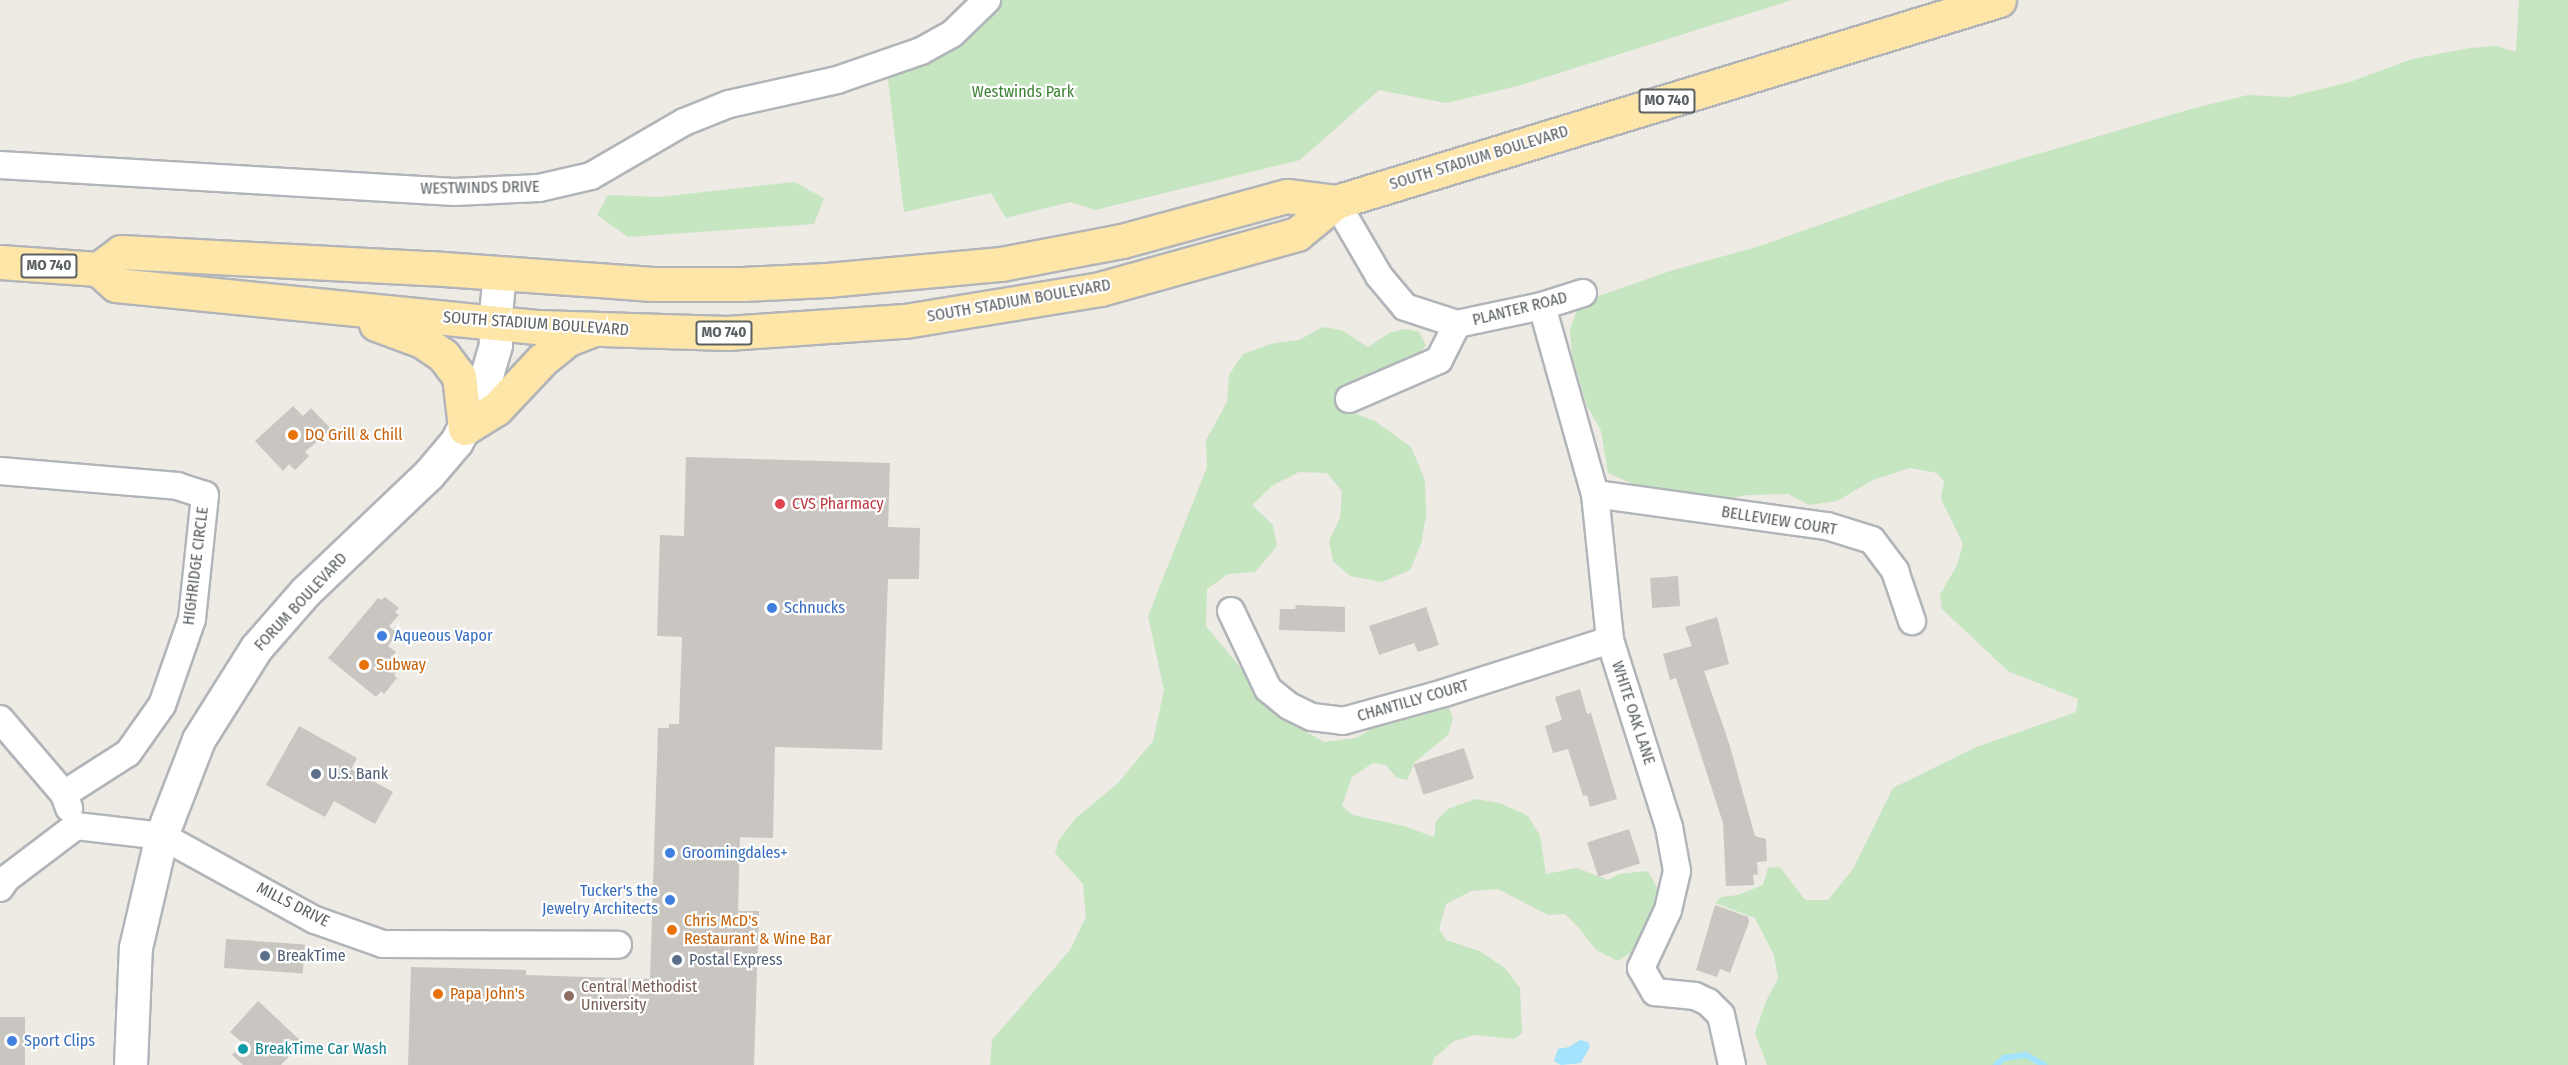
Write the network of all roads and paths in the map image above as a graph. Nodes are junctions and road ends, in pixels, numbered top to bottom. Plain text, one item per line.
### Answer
1 (987, 0) edge
2 (1999, 0) edge
3 (0, 165) edge
4 (1336, 202) junction
5 (0, 262) edge
6 (98, 269) junction
7 (500, 274) junction
8 (1583, 293) dead end
9 (1542, 306) junction
10 (344, 309) junction
11 (495, 323) junction
12 (1457, 324) junction
13 (593, 329) junction
14 (1349, 399) dead end
15 (465, 428) junction
16 (0, 471) edge
17 (1595, 494) junction
18 (1231, 611) dead end
19 (1912, 621) dead end
20 (1610, 640) junction
21 (0, 719) edge
22 (64, 794) junction
23 (76, 826) junction
24 (162, 836) junction
25 (0, 888) edge
26 (618, 945) dead end
27 (132, 1065) edge
28 (1732, 1065) edge

1 - 3 street, WESTWINDS DRIVE
2 - 4 main road, SOUTH STADIUM BOULEVARD / MO 740
4 - 7 main road, MO 740
4 - 12 street, PLANTER ROAD
4 - 13 main road, SOUTH STADIUM BOULEVARD / MO 740
5 - 6 main road, MO 740
6 - 7 main road, MO 740
6 - 10 main road, SOUTH STADIUM BOULEVARD / MO 740
7 - 11 street, FORUM BOULEVARD
8 - 9 street, PLANTER ROAD
9 - 12 street, PLANTER ROAD
9 - 17 street, WHITE OAK LANE
10 - 11 main road, SOUTH STADIUM BOULEVARD / MO 740
10 - 15 main road
11 - 13 main road, SOUTH STADIUM BOULEVARD / MO 740
11 - 15 street, FORUM BOULEVARD
12 - 14 street, PLANTER ROAD
13 - 15 main road
15 - 24 street, FORUM BOULEVARD
16 - 22 street, HIGHRIDGE CIRCLE
17 - 19 street, BELLEVIEW COURT
17 - 20 street, WHITE OAK LANE
18 - 20 street, CHANTILLY COURT
20 - 28 street, WHITE OAK LANE
21 - 22 street
22 - 23 street
23 - 24 street, MILLS DRIVE
23 - 25 street
24 - 26 street, MILLS DRIVE
24 - 27 street, FORUM BOULEVARD

